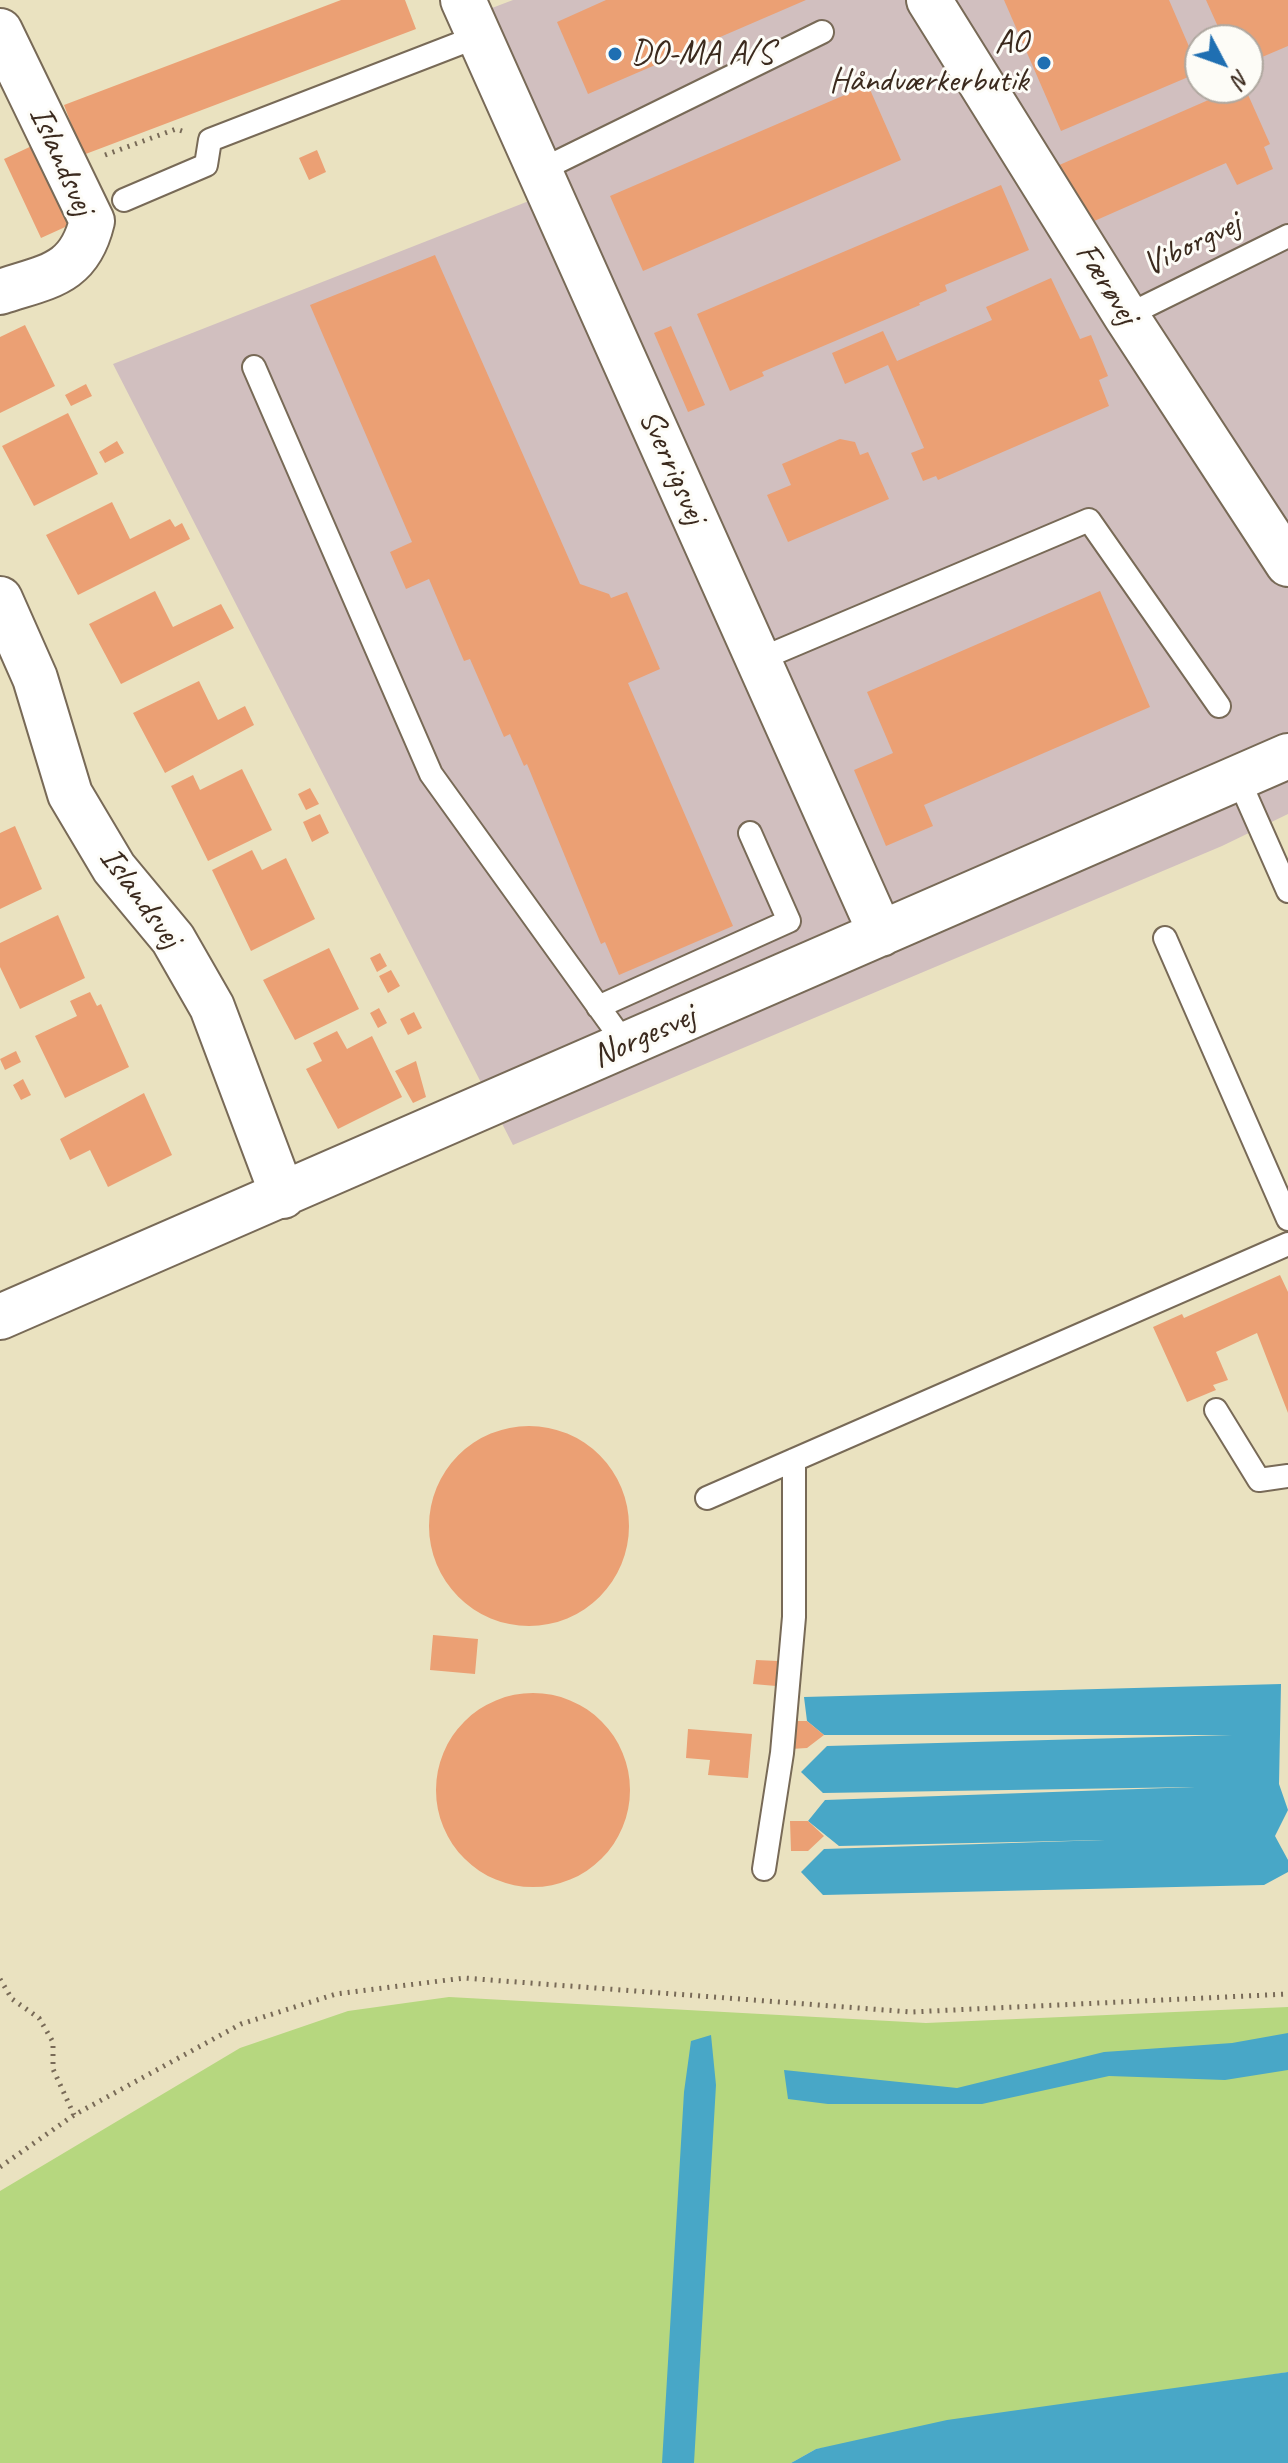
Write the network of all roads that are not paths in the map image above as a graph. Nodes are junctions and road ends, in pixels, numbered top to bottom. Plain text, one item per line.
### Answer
1 (929, 0) edge
2 (471, 18) edge
3 (0, 31) edge
4 (822, 32) dead end
5 (539, 171) junction
6 (124, 200) dead end
7 (1288, 236) edge
8 (0, 292) edge
9 (1126, 316) junction
10 (254, 367) dead end
11 (1288, 564) edge
12 (0, 599) edge
13 (758, 660) junction
14 (1219, 706) dead end
15 (1288, 756) edge
16 (1238, 778) junction
17 (750, 833) dead end
18 (1281, 859) edge
19 (1288, 891) edge
20 (881, 934) junction
21 (1165, 938) dead end
22 (598, 1007) junction
23 (626, 1045) junction
24 (283, 1196) junction
25 (1288, 1219) edge
26 (1288, 1244) edge
27 (0, 1317) edge
28 (1216, 1410) dead end
29 (794, 1460) junction
30 (1288, 1476) edge
31 (707, 1498) dead end
32 (764, 1869) dead end

1 - 9 street, Færøvej
2 - 5 street, Sverrigsvej
2 - 6 lane
3 - 8 street, Islandsvej
4 - 5 lane
5 - 13 street, Sverrigsvej
7 - 9 lane, Viborgvej
9 - 11 street, Færøvej
10 - 22 lane
12 - 24 street, Islandsvej
13 - 14 lane
13 - 20 street, Sverrigsvej
15 - 16 street, Norgesvej
16 - 18 lane
16 - 20 street, Norgesvej
17 - 22 lane
18 - 19 lane
20 - 23 street, Norgesvej
21 - 25 lane
22 - 23 lane
23 - 24 street, Norgesvej
24 - 27 street, Norgesvej
26 - 29 lane
28 - 30 lane
29 - 31 lane
29 - 32 lane

